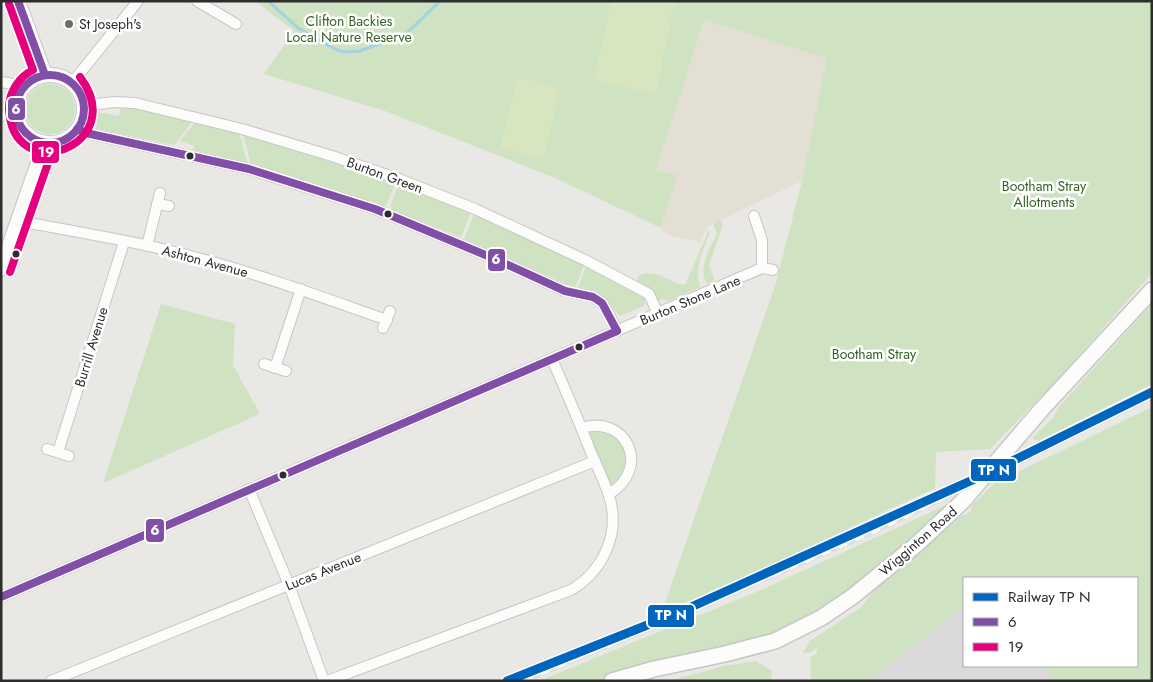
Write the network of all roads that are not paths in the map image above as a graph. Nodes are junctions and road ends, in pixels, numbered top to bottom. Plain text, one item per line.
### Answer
1 (18, 1) edge
2 (138, 1) edge
3 (197, 1) edge
4 (236, 24) dead end
5 (45, 75) junction
6 (1, 82) edge
7 (72, 83) junction
8 (24, 86) junction
9 (83, 106) junction
10 (16, 114) junction
11 (1, 116) edge
12 (77, 129) junction
13 (45, 142) junction
14 (160, 193) dead end
15 (157, 204) junction
16 (169, 206) dead end
17 (754, 216) dead end
18 (18, 220) junction
19 (124, 242) junction
20 (147, 246) junction
21 (1, 269) edge
22 (301, 289) junction
23 (1152, 290) edge
24 (658, 314) junction
25 (386, 320) dead end
26 (617, 331) junction
27 (552, 359) junction
28 (264, 364) dead end
29 (275, 368) junction
30 (286, 371) dead end
31 (582, 428) junction
32 (47, 448) dead end
33 (58, 452) junction
34 (69, 456) dead end
35 (595, 461) junction
36 (249, 489) junction
37 (609, 494) junction
38 (288, 585) junction
39 (1, 597) edge
40 (51, 681) edge
41 (326, 681) edge
42 (612, 681) edge

1 - 5 street
2 - 7 street
3 - 4 street
5 - 7 street
5 - 8 street
6 - 8 street
7 - 9 street
8 - 10 street
9 - 12 street
9 - 24 street, Burton Green
10 - 11 street
10 - 13 street
12 - 13 street
12 - 26 street
13 - 18 street
14 - 15 street
15 - 16 street
15 - 20 street
17 - 24 street, Burton Stone Lane
18 - 19 street, Ashton Avenue
18 - 21 street
19 - 20 street, Ashton Avenue
19 - 33 street, Burrill Avenue
20 - 22 street, Ashton Avenue
22 - 25 street, Ashton Avenue
22 - 29 street
23 - 42 main road, Wigginton Road
24 - 26 street, Burton Stone Lane
26 - 27 street, Burton Stone Lane
27 - 31 street
27 - 36 street, Burton Stone Lane
28 - 29 street
29 - 30 street
31 - 35 street
31 - 37 street
32 - 33 street
33 - 34 street
35 - 37 street
35 - 38 street, Lucas Avenue
36 - 38 street
36 - 39 street, Burton Stone Lane
37 - 41 street
38 - 40 street, Lucas Avenue
38 - 41 street

